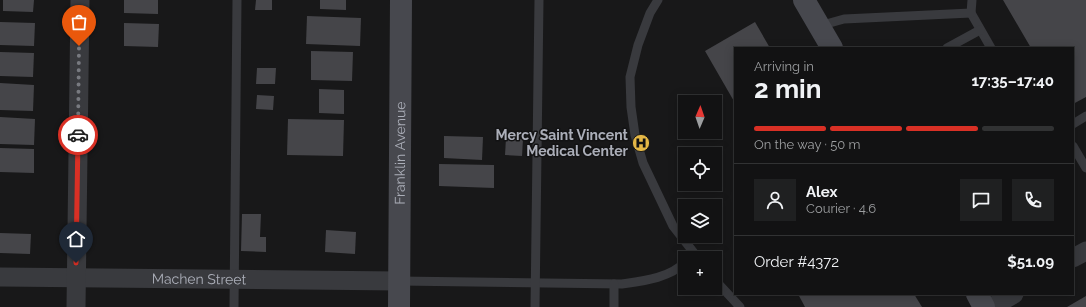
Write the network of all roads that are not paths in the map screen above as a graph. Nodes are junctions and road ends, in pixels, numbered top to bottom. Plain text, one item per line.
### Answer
1 (80, 0) edge
2 (237, 0) edge
3 (402, 0) edge
4 (539, 0) edge
5 (658, 0) edge
6 (798, 0) edge
7 (804, 0) edge
8 (972, 0) edge
9 (971, 13) junction
10 (818, 24) junction
11 (980, 30) junction
12 (831, 47) edge
13 (949, 47) edge
14 (990, 47) edge
15 (1086, 116) edge
16 (1074, 123) edge
17 (1074, 148) edge
18 (1086, 168) edge
19 (1086, 250) edge
20 (690, 251) edge
21 (1074, 257) edge
22 (678, 266) edge
23 (0, 278) edge
24 (76, 278) junction
25 (234, 280) junction
26 (399, 281) junction
27 (536, 283) junction
28 (614, 284) junction
29 (722, 288) edge
30 (978, 295) edge
31 (1012, 295) edge
32 (76, 307) edge
33 (234, 307) edge
34 (399, 307) edge
35 (535, 307) edge
36 (614, 307) edge
37 (740, 307) edge
38 (984, 307) edge
39 (992, 307) edge

1 - 24 street
2 - 25 lane
3 - 26 street, Franklin Avenue
4 - 27 lane
5 - 20 lane
6 - 10 street
7 - 10 street
8 - 9 lane
9 - 10 lane
9 - 11 lane
10 - 12 street
11 - 13 lane
11 - 14 lane
15 - 16 lane
17 - 18 lane
19 - 21 street
22 - 28 lane
23 - 24 street, Machen Street
24 - 25 street, Machen Street
24 - 32 street
25 - 26 street, Machen Street
25 - 33 lane
26 - 27 lane
26 - 34 street, Franklin Avenue
27 - 28 lane
27 - 35 lane
28 - 36 lane
29 - 37 lane
30 - 38 street
31 - 39 street

